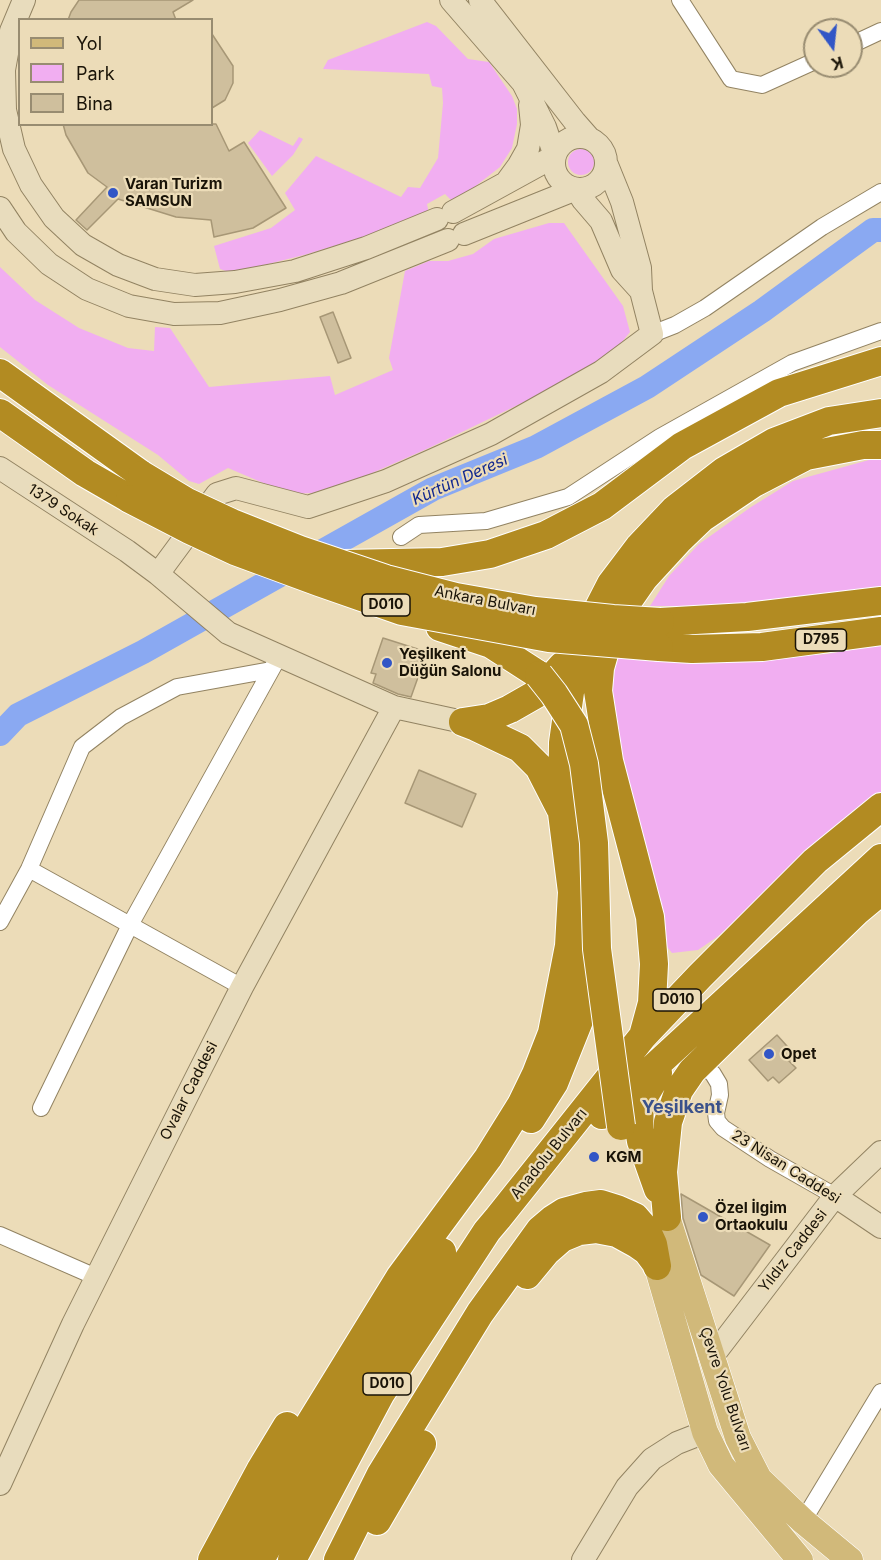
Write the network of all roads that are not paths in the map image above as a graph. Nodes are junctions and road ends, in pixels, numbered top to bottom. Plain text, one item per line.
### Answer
1 (24, 0) edge
2 (451, 0) edge
3 (480, 0) edge
4 (680, 0) edge
5 (881, 31) edge
6 (863, 39) edge
7 (803, 66) edge
8 (530, 97) junction
9 (589, 138) junction
10 (555, 156) junction
11 (607, 165) junction
12 (504, 185) junction
13 (576, 189) junction
14 (881, 192) edge
15 (0, 208) edge
16 (640, 291) junction
17 (881, 331) edge
18 (652, 334) junction
19 (881, 361) edge
20 (0, 373) edge
21 (881, 413) edge
22 (4, 417) edge
23 (881, 445) edge
24 (0, 468) edge
25 (136, 487) junction
26 (402, 537) dead end
27 (341, 564) junction
28 (160, 576) junction
29 (881, 601) edge
30 (402, 611) junction
31 (592, 621) junction
32 (881, 632) edge
33 (659, 635) junction
34 (762, 647) joint
35 (275, 663) junction
36 (394, 707) junction
37 (463, 722) junction
38 (881, 807) edge
39 (562, 813) junction
40 (881, 858) edge
41 (29, 869) junction
42 (881, 891) edge
43 (0, 922) edge
44 (130, 925) junction
45 (597, 949) junction
46 (242, 987) junction
47 (735, 994) junction
48 (643, 1036) junction
49 (701, 1063) junction
50 (41, 1108) dead end
51 (881, 1152) edge
52 (835, 1196) junction
53 (498, 1218) junction
54 (657, 1224) junction
55 (881, 1227) edge
56 (0, 1235) edge
57 (657, 1266) junction
58 (96, 1277) junction
59 (400, 1277) junction
60 (712, 1357) junction
61 (881, 1392) edge
62 (705, 1432) junction
63 (0, 1484) edge
64 (804, 1521) junction
65 (790, 1556) edge
66 (212, 1560) edge
67 (237, 1560) edge
68 (260, 1560) edge
69 (292, 1560) edge
70 (338, 1560) edge
71 (357, 1560) edge
72 (583, 1560) edge
73 (850, 1560) edge

1 - 12 street
2 - 8 street
3 - 9 street
4 - 7 street
5 - 6 street
8 - 10 street
8 - 12 street
9 - 10 street
9 - 11 street
10 - 12 street
10 - 13 street
11 - 13 street
11 - 16 street
13 - 15 street
13 - 16 street
14 - 18 street
16 - 18 street
17 - 26 street
18 - 28 street
19 - 27 highway
20 - 25 highway, Ankara Bulvarı / D010
21 - 31 highway
22 - 25 highway, Ankara Bulvarı / D010
23 - 48 highway
24 - 28 street, 1379 Sokak
25 - 27 highway, Ankara Bulvarı / D010, bridge
25 - 30 highway, Ankara Bulvarı / D010, bridge
27 - 33 highway, Ankara Bulvarı / D010, bridge
28 - 35 street, 1379 Sokak
29 - 33 highway, Ankara Bulvarı / D010
30 - 33 highway, Ankara Bulvarı / D010, bridge
30 - 45 highway, bridge
31 - 37 highway
31 - 39 highway
32 - 34 highway, Ankara Bulvarı / D795
33 - 34 highway, Ankara Bulvarı / D010
35 - 36 street, 1379 Sokak
35 - 41 street
35 - 44 street
36 - 37 street, 1379 Sokak
36 - 46 street, Ovalar Caddesi
37 - 39 highway
38 - 48 highway, Anadolu Bulvarı / D010
39 - 59 highway
40 - 47 highway
41 - 43 street
41 - 44 street
42 - 49 highway
44 - 46 street
44 - 50 street
45 - 54 highway, bridge
45 - 68 highway, Anadolu Bulvarı / D010
46 - 58 street, Ovalar Caddesi
47 - 53 highway
47 - 54 highway
48 - 53 highway, Anadolu Bulvarı / D010
49 - 52 street, 23 Nisan Caddesi
49 - 54 highway
51 - 52 street, Yıldız Caddesi
52 - 55 street, 23 Nisan Caddesi
52 - 60 street, Yıldız Caddesi
53 - 69 highway, Anadolu Bulvarı / D010
54 - 57 highway
54 - 60 main road, Çevre Yolu Bulvarı
54 - 70 highway
56 - 58 street
57 - 62 main road, Çevre Yolu Bulvarı
57 - 71 highway
58 - 63 street, Ovalar Caddesi
59 - 66 highway
59 - 67 highway
60 - 64 main road, Çevre Yolu Bulvarı
61 - 64 street
62 - 65 main road, Çevre Yolu Bulvarı
62 - 72 street
64 - 73 main road, Çevre Yolu Bulvarı

